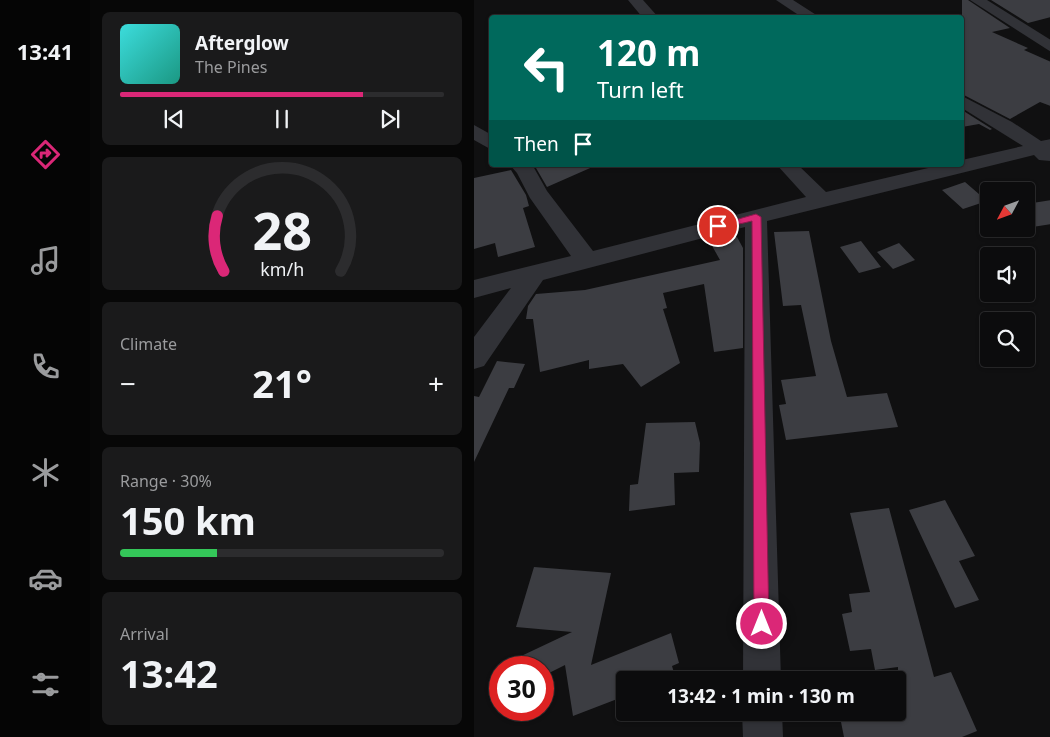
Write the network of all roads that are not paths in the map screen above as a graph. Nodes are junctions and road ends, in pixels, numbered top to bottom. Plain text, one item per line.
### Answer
1 (635, 0) edge
2 (783, 0) edge
3 (977, 0) edge
4 (649, 15) edge
5 (809, 15) edge
6 (1050, 47) edge
7 (964, 102) edge
8 (474, 131) edge
9 (489, 142) edge
10 (1046, 151) edge
11 (522, 167) edge
12 (789, 167) edge
13 (821, 200) junction
14 (756, 217) junction
15 (587, 260) junction
16 (535, 273) junction
17 (474, 289) edge
18 (474, 358) edge
19 (762, 671) edge
20 (762, 721) edge
21 (763, 737) edge

1 - 4 street
2 - 5 street
3 - 6 street
7 - 10 street
8 - 9 street
10 - 13 street
11 - 15 street
12 - 13 street
13 - 14 street
14 - 15 street
14 - 19 street
15 - 16 street
16 - 17 street
16 - 18 street
20 - 21 street

